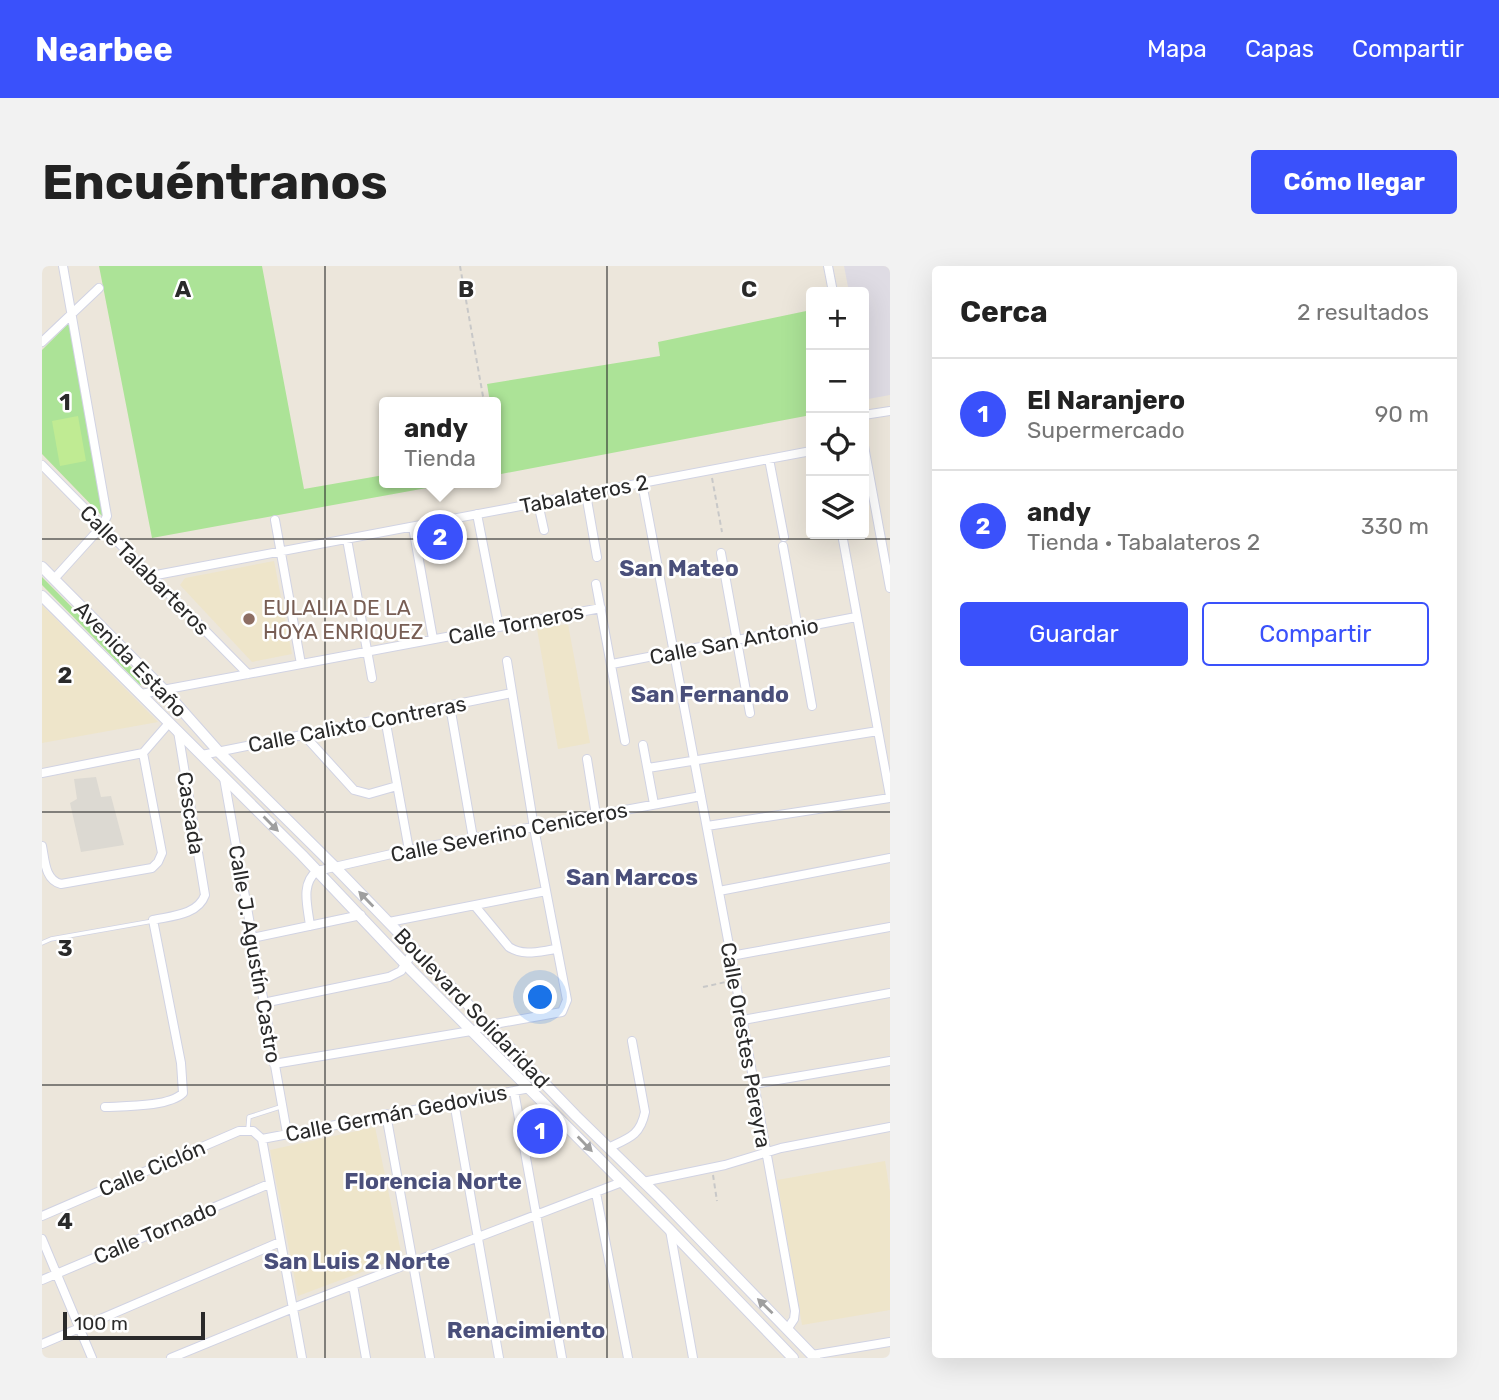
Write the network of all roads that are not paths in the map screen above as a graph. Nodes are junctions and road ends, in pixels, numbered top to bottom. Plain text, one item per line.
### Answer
1 (63, 266) edge
2 (828, 266) edge
3 (832, 287) edge
4 (99, 288) dead end
5 (72, 313) junction
6 (42, 342) edge
7 (890, 411) edge
8 (869, 414) edge
9 (806, 452) edge
10 (769, 459) junction
11 (42, 465) edge
12 (869, 471) edge
13 (642, 483) junction
14 (586, 494) junction
15 (538, 503) junction
16 (477, 514) junction
17 (275, 520) dead end
18 (102, 526) junction
19 (412, 527) junction
20 (544, 530) dead end
21 (347, 539) junction
22 (843, 539) edge
23 (281, 552) junction
24 (721, 553) dead end
25 (597, 557) dead end
26 (888, 565) edge
27 (42, 567) edge
28 (151, 576) junction
29 (54, 579) junction
30 (596, 584) dead end
31 (890, 588) edge
32 (42, 596) edge
33 (601, 608) junction
34 (856, 617) junction
35 (499, 627) junction
36 (799, 629) junction
37 (433, 639) junction
38 (737, 640) junction
39 (366, 652) junction
40 (673, 652) junction
41 (507, 661) dead end
42 (301, 664) junction
43 (612, 664) junction
44 (248, 674) junction
45 (372, 678) dead end
46 (163, 690) junction
47 (512, 693) junction
48 (141, 694) junction
49 (450, 706) junction
50 (812, 706) dead end
51 (750, 713) dead end
52 (385, 719) junction
53 (173, 727) junction
54 (878, 731) junction
55 (304, 735) junction
56 (625, 741) dead end
57 (643, 745) dead end
58 (219, 752) junction
59 (143, 753) junction
60 (202, 755) junction
61 (587, 760) dead end
62 (695, 760) junction
63 (648, 768) junction
64 (42, 773) edge
65 (223, 775) junction
66 (397, 786) junction
67 (701, 796) junction
68 (890, 797) edge
69 (654, 804) junction
70 (596, 816) junction
71 (707, 826) junction
72 (534, 828) junction
73 (473, 838) junction
74 (42, 846) edge
75 (409, 850) junction
76 (890, 858) edge
77 (334, 866) junction
78 (317, 871) junction
79 (546, 891) junction
80 (719, 891) junction
81 (475, 905) junction
82 (360, 915) junction
83 (153, 920) junction
84 (388, 922) junction
85 (310, 926) junction
86 (890, 928) edge
87 (252, 938) junction
88 (42, 943) edge
89 (415, 949) junction
90 (557, 949) junction
91 (732, 956) junction
92 (406, 964) junction
93 (890, 993) edge
94 (263, 1003) junction
95 (743, 1020) junction
96 (489, 1026) junction
97 (471, 1031) junction
98 (632, 1041) dead end
99 (890, 1061) edge
100 (274, 1064) junction
101 (754, 1084) junction
102 (530, 1088) junction
103 (514, 1091) junction
104 (454, 1102) junction
105 (282, 1106) junction
106 (105, 1107) dead end
107 (386, 1114) junction
108 (576, 1116) junction
109 (567, 1126) junction
110 (248, 1130) junction
111 (890, 1130) edge
112 (287, 1133) junction
113 (262, 1139) junction
114 (608, 1148) junction
115 (765, 1153) junction
116 (622, 1182) junction
117 (643, 1182) junction
118 (269, 1184) junction
119 (596, 1193) junction
120 (660, 1198) junction
121 (648, 1209) junction
122 (42, 1216) edge
123 (537, 1216) junction
124 (670, 1230) junction
125 (478, 1238) junction
126 (42, 1239) edge
127 (281, 1242) junction
128 (413, 1264) junction
129 (57, 1274) junction
130 (42, 1280) edge
131 (743, 1284) junction
132 (353, 1285) junction
133 (733, 1295) junction
134 (293, 1308) junction
135 (788, 1328) junction
136 (79, 1329) junction
137 (890, 1342) edge
138 (42, 1344) edge
139 (813, 1357) edge
140 (92, 1358) edge
141 (171, 1358) edge
142 (302, 1358) edge
143 (366, 1358) edge
144 (430, 1358) edge
145 (499, 1358) edge
146 (562, 1358) edge
147 (628, 1358) edge
148 (693, 1358) edge
149 (792, 1358) edge

1 - 5 street
2 - 3 street
4 - 5 street
5 - 6 street
5 - 18 street
7 - 8 street
9 - 10 street, Tabalateros 2
10 - 13 street, Tabalateros 2
10 - 36 street
11 - 18 street, Calle Talabarteros
12 - 26 street
13 - 14 street, Tabalateros 2
13 - 40 street, Calle Orestes Pereyra
14 - 15 street, Tabalateros 2
14 - 25 street
15 - 16 street, Tabalateros 2
15 - 20 street
16 - 19 street, Tabalateros 2
16 - 35 street
17 - 23 street
18 - 28 street, Calle Talabarteros
18 - 29 street
19 - 21 street, Tabalateros 2
19 - 37 street
21 - 23 street, Tabalateros 2
21 - 39 street
22 - 34 street
23 - 28 street, Tabalateros 2
23 - 42 street
24 - 38 street
26 - 31 street
27 - 29 main road, Avenida Estaño
28 - 44 street, Calle Talabarteros
29 - 46 main road, Avenida Estaño
30 - 33 street
32 - 48 main road, Avenida Estaño
33 - 35 street, Calle Torneros
33 - 43 street
34 - 36 street, Calle San Antonio
34 - 54 street
35 - 37 street, Calle Torneros
36 - 38 street, Calle San Antonio
36 - 50 street
37 - 39 street, Calle Torneros
38 - 40 street, Calle San Antonio
38 - 51 street
39 - 42 street, Calle Torneros
39 - 45 street
40 - 43 street, Calle San Antonio
40 - 62 street, Calle Orestes Pereyra
41 - 47 street
42 - 44 street, Calle Torneros
43 - 56 street
44 - 46 street, Calle Torneros
46 - 48 street, Calle Torneros
46 - 58 main road, Avenida Estaño
47 - 49 street, Calle Calixto Contreras
47 - 72 street
48 - 53 main road, Avenida Estaño
49 - 52 street, Calle Calixto Contreras
49 - 73 street
52 - 55 street, Calle Calixto Contreras
52 - 66 street
53 - 59 street
53 - 60 main road, Avenida Estaño
53 - 83 street, Cascada
54 - 62 street
54 - 68 street
55 - 58 street, Calle Calixto Contreras
55 - 66 street
57 - 63 street
58 - 60 street, Calle Calixto Contreras
58 - 77 main road, Boulevard Solidaridad
59 - 64 street
59 - 74 street
60 - 65 main road, Avenida Estaño
61 - 70 street
62 - 63 street
62 - 67 street, Calle Orestes Pereyra
63 - 69 street
65 -> 78 main road, Boulevard Solidaridad
65 - 87 street, Calle J. Agustín Castro
66 - 75 street
67 - 69 street, Calle Severino Ceniceros
67 - 71 street, Calle Orestes Pereyra
68 - 71 street
69 - 70 street, Calle Severino Ceniceros
70 - 72 street, Calle Severino Ceniceros
71 - 80 street, Calle Orestes Pereyra
72 - 73 street, Calle Severino Ceniceros
72 - 79 street
73 - 75 street, Calle Severino Ceniceros
75 - 77 street, Calle Severino Ceniceros
76 - 80 street
77 - 78 street, Calle Severino Ceniceros
84 -> 77 main road, Boulevard Solidaridad
78 - 82 main road, Boulevard Solidaridad
78 - 85 street
79 - 81 street
79 - 90 street
80 - 91 street, Calle Orestes Pereyra
81 - 84 street
81 - 90 street
82 - 85 street
82 - 92 main road, Boulevard Solidaridad
83 - 88 lane
83 - 106 street
84 - 89 main road, Boulevard Solidaridad
85 - 87 street
86 - 91 street
87 - 94 street, Calle J. Agustín Castro
89 - 92 street
89 - 96 main road, Boulevard Solidaridad
90 - 96 street
91 - 95 street, Calle Orestes Pereyra
92 - 94 street
92 - 97 main road, Boulevard Solidaridad
93 - 95 street
94 - 100 street, Calle J. Agustín Castro
95 - 101 street, Calle Orestes Pereyra
96 - 97 street
96 - 108 main road, Boulevard Solidaridad
97 - 100 street
97 - 102 main road, Boulevard Solidaridad
98 - 114 street
99 - 101 street
100 - 105 street, Calle J. Agustín Castro
101 - 115 street, Calle Orestes Pereyra
102 - 103 street, Calle Germán Gedovius
102 - 109 main road, Boulevard Solidaridad
103 - 104 street, Calle Germán Gedovius
103 - 123 street
104 - 107 street, Calle Germán Gedovius
104 - 125 street
105 - 110 lane
105 - 112 street, Calle J. Agustín Castro
107 - 112 street, Calle Germán Gedovius
107 - 128 street
108 - 109 main road
108 - 114 main road, Boulevard Solidaridad
109 -> 116 main road, Boulevard Solidaridad
110 - 113 street
110 - 122 street, Calle Ciclón
111 - 115 street
112 - 113 street, Calle Germán Gedovius
113 - 118 street
114 - 117 main road, Boulevard Solidaridad
115 - 117 street
115 - 135 street, Calle Orestes Pereyra
116 - 119 street
116 - 121 main road, Boulevard Solidaridad
117 - 120 main road, Boulevard Solidaridad
118 - 127 street
118 - 129 street, Calle Tornado
119 - 123 street
119 - 147 street
120 - 121 main road
120 - 131 main road, Boulevard Solidaridad
121 - 124 main road, Boulevard Solidaridad
123 - 125 street
123 - 146 street
124 - 133 main road, Boulevard Solidaridad
124 - 148 street
125 - 128 street
125 - 145 street
126 - 129 street
127 - 134 street
127 - 136 street
128 - 132 street
128 - 144 street
129 - 130 street, Calle Tornado
129 - 136 street
131 - 133 main road
135 -> 131 main road, Boulevard Solidaridad
132 - 134 street
132 - 143 street
133 - 149 main road, Boulevard Solidaridad
134 - 141 street
134 - 142 street
135 - 139 main road, Boulevard Solidaridad
136 - 138 street
136 - 140 street
137 - 139 street

